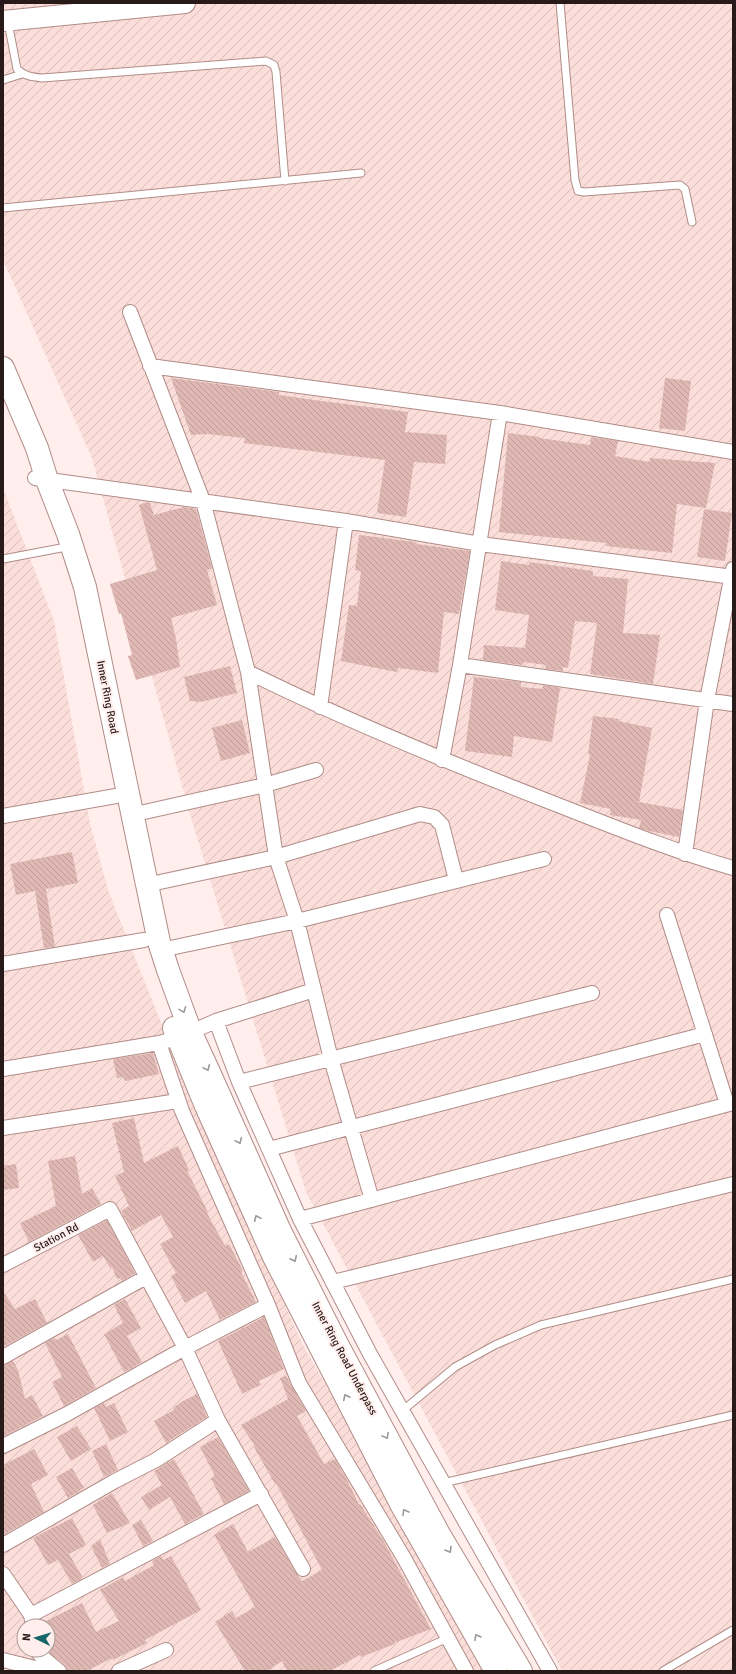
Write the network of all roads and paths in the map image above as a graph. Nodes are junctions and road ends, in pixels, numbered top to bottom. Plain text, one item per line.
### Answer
1 (185, 3) edge
2 (560, 3) edge
3 (115, 7) edge
4 (5, 21) edge
5 (22, 74) junction
6 (3, 80) edge
7 (361, 173) dead end
8 (285, 181) junction
9 (3, 208) edge
10 (692, 222) dead end
11 (130, 312) dead end
12 (150, 366) junction
13 (3, 368) edge
14 (3, 398) edge
15 (500, 413) junction
16 (733, 452) edge
17 (41, 479) junction
18 (203, 501) junction
19 (346, 521) junction
20 (480, 544) junction
21 (61, 548) junction
22 (3, 559) edge
23 (733, 574) edge
24 (460, 666) junction
25 (248, 672) junction
26 (707, 700) junction
27 (733, 704) edge
28 (320, 707) junction
29 (442, 760) junction
30 (316, 770) dead end
31 (265, 785) junction
32 (116, 796) junction
33 (131, 815) junction
34 (3, 816) edge
35 (685, 854) junction
36 (276, 857) junction
37 (544, 859) dead end
38 (733, 868) edge
39 (456, 880) junction
40 (146, 885) junction
41 (667, 915) dead end
42 (297, 921) junction
43 (152, 945) junction
44 (3, 964) edge
45 (314, 990) junction
46 (592, 993) dead end
47 (216, 1021) junction
48 (705, 1034) junction
49 (176, 1038) junction
50 (331, 1059) junction
51 (3, 1069) edge
52 (240, 1082) junction
53 (178, 1101) junction
54 (730, 1103) edge
55 (3, 1128) edge
56 (350, 1129) junction
57 (269, 1150) junction
58 (733, 1184) edge
59 (372, 1200) junction
60 (300, 1219) junction
61 (3, 1265) edge
62 (146, 1277) junction
63 (733, 1279) edge
64 (333, 1282) junction
65 (268, 1306) junction
66 (185, 1348) junction
67 (3, 1357) edge
68 (402, 1411) junction
69 (733, 1415) edge
70 (218, 1420) junction
71 (3, 1446) edge
72 (443, 1483) junction
73 (261, 1494) junction
74 (3, 1545) edge
75 (303, 1569) dead end
76 (3, 1574) edge
77 (30, 1618) edge
78 (37, 1618) edge
79 (733, 1630) edge
80 (448, 1638) junction
81 (166, 1650) dead end
82 (44, 1658) edge
83 (3, 1660) edge
84 (47, 1671) edge
85 (59, 1671) edge
86 (119, 1671) edge
87 (374, 1671) edge
88 (466, 1671) edge
89 (496, 1671) edge
90 (521, 1671) edge
91 (550, 1671) edge
92 (663, 1671) edge

1 - 3 street
2 - 10 lane
3 - 4 street
4 - 5 lane
5 - 6 lane
5 - 8 lane
7 - 8 lane
8 - 9 lane
11 - 12 street
12 - 15 street
12 - 18 street
13 - 17 main road, Inner Ring Road
14 - 17 main road, Inner Ring Road
15 - 16 street
15 - 20 street
17 - 18 street
17 - 21 main road, Inner Ring Road
17 - 33 main road, Inner Ring Road
18 - 19 street
18 - 25 street
19 - 20 street
19 - 28 street
20 - 23 street
20 - 24 street
21 - 22 lane
21 - 32 main road, Inner Ring Road
23 - 26 street
24 - 26 street
24 - 29 street
25 - 28 street
25 - 31 street
26 - 27 street
26 - 35 street
28 - 29 street
29 - 35 street
30 - 31 street
31 - 33 street
31 - 36 street
32 - 34 street
32 - 43 main road, Inner Ring Road
33 - 40 main road, Inner Ring Road
35 - 38 street
36 - 39 street
36 - 40 street
36 - 42 street
37 - 39 street
39 - 42 street
40 - 43 main road, Inner Ring Road
41 - 48 street
42 - 43 street
42 - 45 street
43 - 44 street
43 - 49 main road, Inner Ring Road
45 - 47 street
45 - 50 street
46 - 50 street
47 - 49 street
47 - 52 street
48 - 54 street
48 - 56 street
49 - 51 street
49 - 53 street
89 -> 49 main road, Inner Ring Road Underpass
49 -> 90 main road, Inner Ring Road Underpass
50 - 52 street
50 - 56 street
52 - 57 street
53 - 55 street
53 - 65 street
54 - 59 street
56 - 57 street
56 - 59 street
57 - 60 street
58 - 64 street
59 - 60 street
60 - 64 street
61 - 62 street, Station Rd
62 - 66 street
62 - 67 street
63 - 68 lane
64 - 68 street
65 - 66 street
65 - 80 street
66 - 70 street
66 - 71 street
68 - 72 street
69 - 72 lane
70 - 73 street
70 - 74 street
72 - 91 street
73 - 75 street
73 - 78 street
76 - 77 street
79 - 92 lane
80 - 87 lane
80 - 88 street
81 - 86 street
82 - 85 street
83 - 84 street

